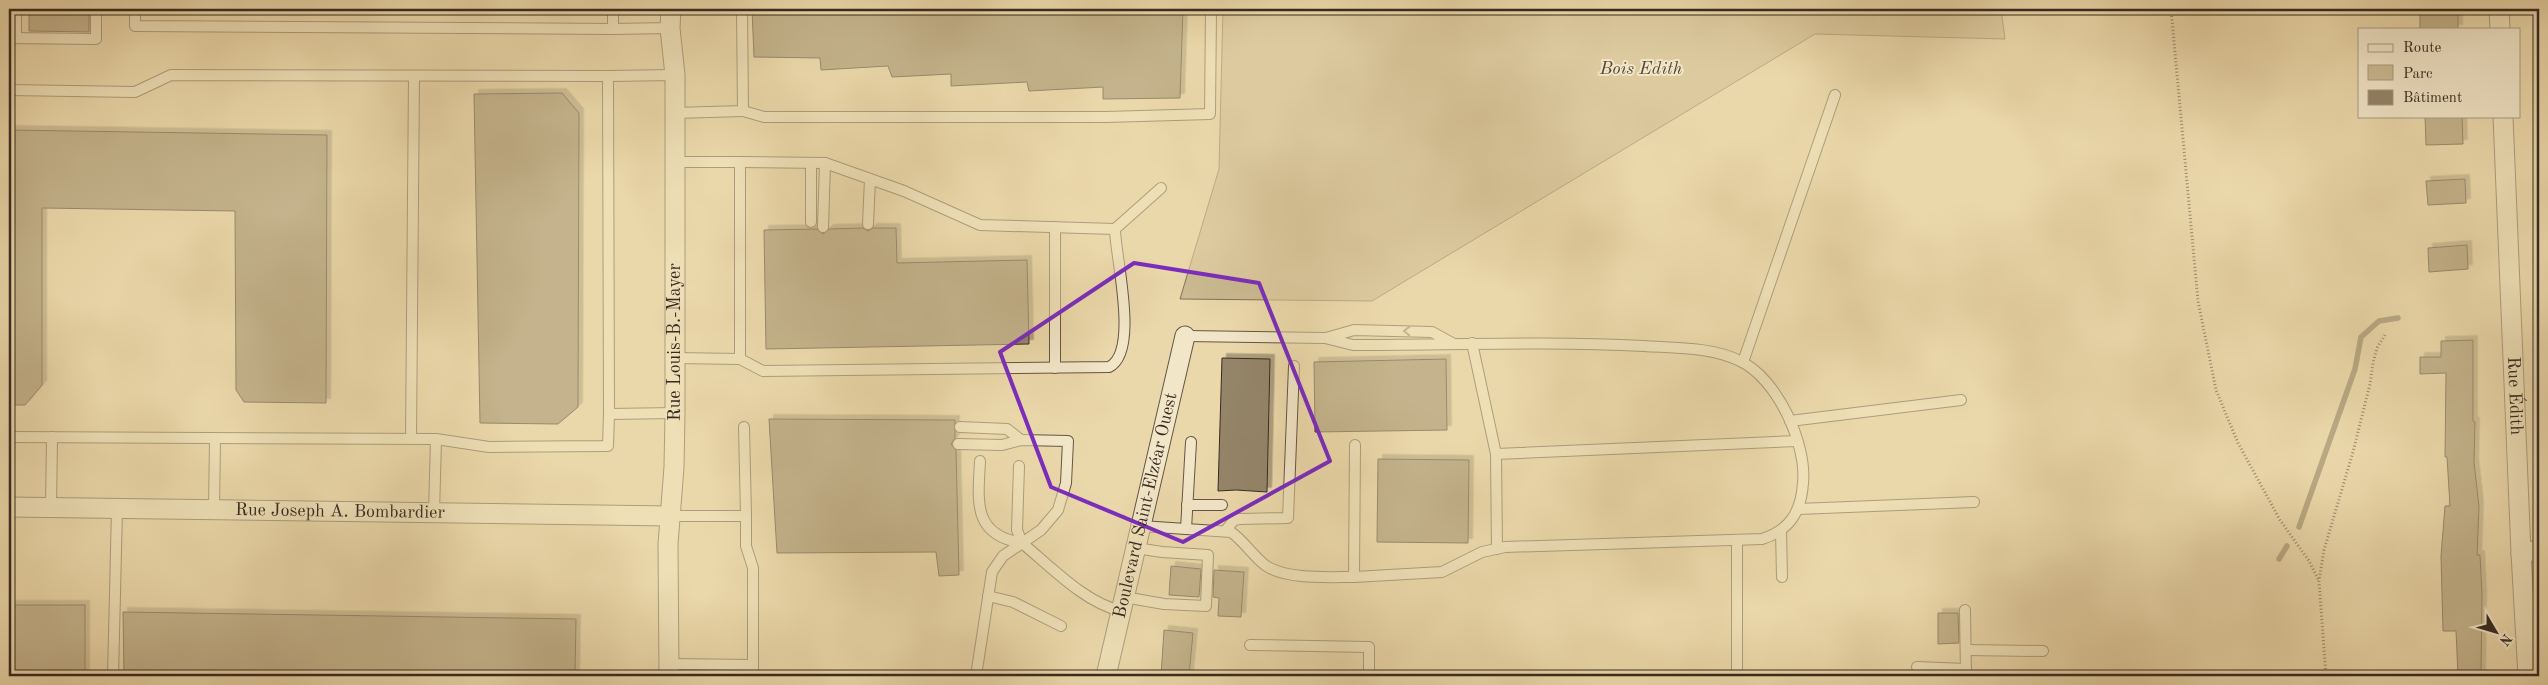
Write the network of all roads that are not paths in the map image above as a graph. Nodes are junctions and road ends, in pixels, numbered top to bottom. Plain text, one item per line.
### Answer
1 (16, 9) edge
2 (96, 9) edge
3 (135, 9) edge
4 (613, 9) edge
5 (671, 9) edge
6 (742, 9) edge
7 (1211, 9) edge
8 (2499, 9) edge
9 (670, 28) junction
10 (2500, 28) edge
11 (613, 29) junction
12 (12, 38) edge
13 (675, 75) junction
14 (608, 76) junction
15 (414, 77) junction
16 (9, 90) edge
17 (1835, 95) dead end
18 (743, 112) junction
19 (675, 113) junction
20 (2503, 118) edge
21 (675, 162) junction
22 (740, 162) junction
23 (811, 163) junction
24 (825, 163) junction
25 (870, 179) junction
26 (1162, 188) dead end
27 (811, 222) dead end
28 (868, 224) dead end
29 (824, 227) dead end
30 (1055, 227) junction
31 (1115, 229) junction
32 (1185, 336) joint
33 (1325, 338) junction
34 (1472, 343) junction
35 (1453, 344) junction
36 (674, 358) junction
37 (740, 360) junction
38 (1742, 362) junction
39 (1294, 366) dead end
40 (1055, 368) junction
41 (1961, 400) dead end
42 (674, 413) junction
43 (610, 414) junction
44 (1790, 421) junction
45 (744, 427) dead end
46 (960, 427) dead end
47 (9, 437) edge
48 (52, 437) junction
49 (215, 438) junction
50 (411, 439) junction
51 (436, 439) junction
52 (1020, 440) junction
53 (1797, 441) junction
54 (1190, 442) dead end
55 (958, 444) dead end
56 (1355, 445) dead end
57 (1496, 454) junction
58 (980, 461) dead end
59 (1019, 466) dead end
60 (1974, 502) dead end
61 (1187, 505) junction
62 (1222, 505) dead end
63 (9, 507) edge
64 (51, 508) junction
65 (117, 509) junction
66 (1798, 509) junction
67 (214, 510) junction
68 (434, 513) junction
69 (671, 516) junction
70 (746, 516) junction
71 (1141, 526) junction
72 (1186, 529) junction
73 (1226, 530) junction
74 (1781, 531) junction
75 (1737, 541) junction
76 (1022, 543) junction
77 (1136, 548) junction
78 (1497, 549) junction
79 (2539, 550) edge
80 (2521, 553) junction
81 (1354, 577) junction
82 (1782, 577) dead end
83 (988, 596) junction
84 (1123, 604) junction
85 (1965, 610) dead end
86 (1061, 626) dead end
87 (1250, 645) dead end
88 (1966, 650) junction
89 (2043, 651) dead end
90 (753, 665) junction
91 (1917, 667) dead end
92 (669, 670) edge
93 (1966, 672) edge
94 (113, 676) edge
95 (753, 676) edge
96 (976, 676) edge
97 (1106, 676) edge
98 (1369, 676) edge
99 (1737, 676) edge
100 (2528, 676) edge

1 - 12 lane
2 - 12 lane
3 - 11 lane
4 - 11 lane
5 - 9 street, Rue Louis-B.-Mayer
6 - 18 lane
7 - 18 lane
8 - 10 street
9 - 11 lane
9 - 13 street, Rue Louis-B.-Mayer
13 - 14 lane
13 - 19 street, Rue Louis-B.-Mayer
14 - 15 lane
14 - 43 lane
15 - 16 lane
15 - 50 lane
17 - 38 lane
18 - 19 lane
19 - 21 street, Rue Louis-B.-Mayer
20 - 80 street, Rue Édith
21 - 22 lane
21 - 36 street, Rue Louis-B.-Mayer
22 - 23 lane
22 - 37 lane
23 - 24 lane
23 - 27 lane
24 - 25 lane
24 - 29 lane
25 - 28 lane
25 - 30 lane
26 - 31 lane
30 - 31 lane
30 - 40 lane
31 - 40 lane
32 - 33 lane
32 - 71 street, Boulevard Saint-Elzéar Ouest
33 - 35 lane
35 -> 33 lane
34 - 35 lane
34 - 38 lane
34 - 57 lane
36 - 37 lane
36 - 42 street, Rue Louis-B.-Mayer
37 - 40 lane
38 - 44 lane
39 - 73 lane
41 - 44 lane
42 - 43 lane
42 - 69 street, Rue Louis-B.-Mayer
43 - 51 lane
44 - 53 lane
45 - 70 lane
46 - 52 lane
47 - 48 lane
48 - 49 lane
48 - 64 lane
49 - 50 lane
49 - 67 lane
50 - 51 lane
51 - 68 lane
52 - 55 lane
52 - 76 lane
53 - 57 lane
53 - 66 lane
54 - 61 lane
56 - 81 lane
57 - 78 lane
58 - 76 lane
59 - 76 lane
60 - 66 lane
61 - 62 lane
61 - 72 lane
63 - 64 street, Rue Joseph A. Bombardier
64 - 65 street, Rue Joseph A. Bombardier
65 - 67 street, Rue Joseph A. Bombardier
65 - 94 lane
66 - 74 lane
67 - 68 street, Rue Joseph A. Bombardier
68 - 69 street, Rue Joseph A. Bombardier
69 - 70 lane
69 - 92 street, Rue Louis-B.-Mayer
70 - 90 lane
71 - 72 lane
71 - 77 street, Boulevard Saint-Elzéar Ouest
72 - 73 lane
73 - 81 lane
74 - 75 lane
74 - 82 lane
75 - 78 lane
75 - 99 lane
76 - 83 lane
76 - 84 lane
77 - 84 street, Boulevard Saint-Elzéar Ouest
77 - 84 lane
78 - 81 lane
79 - 80 street
80 - 100 street, Rue Édith
83 - 86 lane
83 - 96 lane
84 - 97 street, Boulevard Saint-Elzéar Ouest
85 - 88 lane
87 - 98 lane
88 - 89 lane
88 - 93 lane
90 - 92 lane
90 - 95 lane
91 - 93 lane

